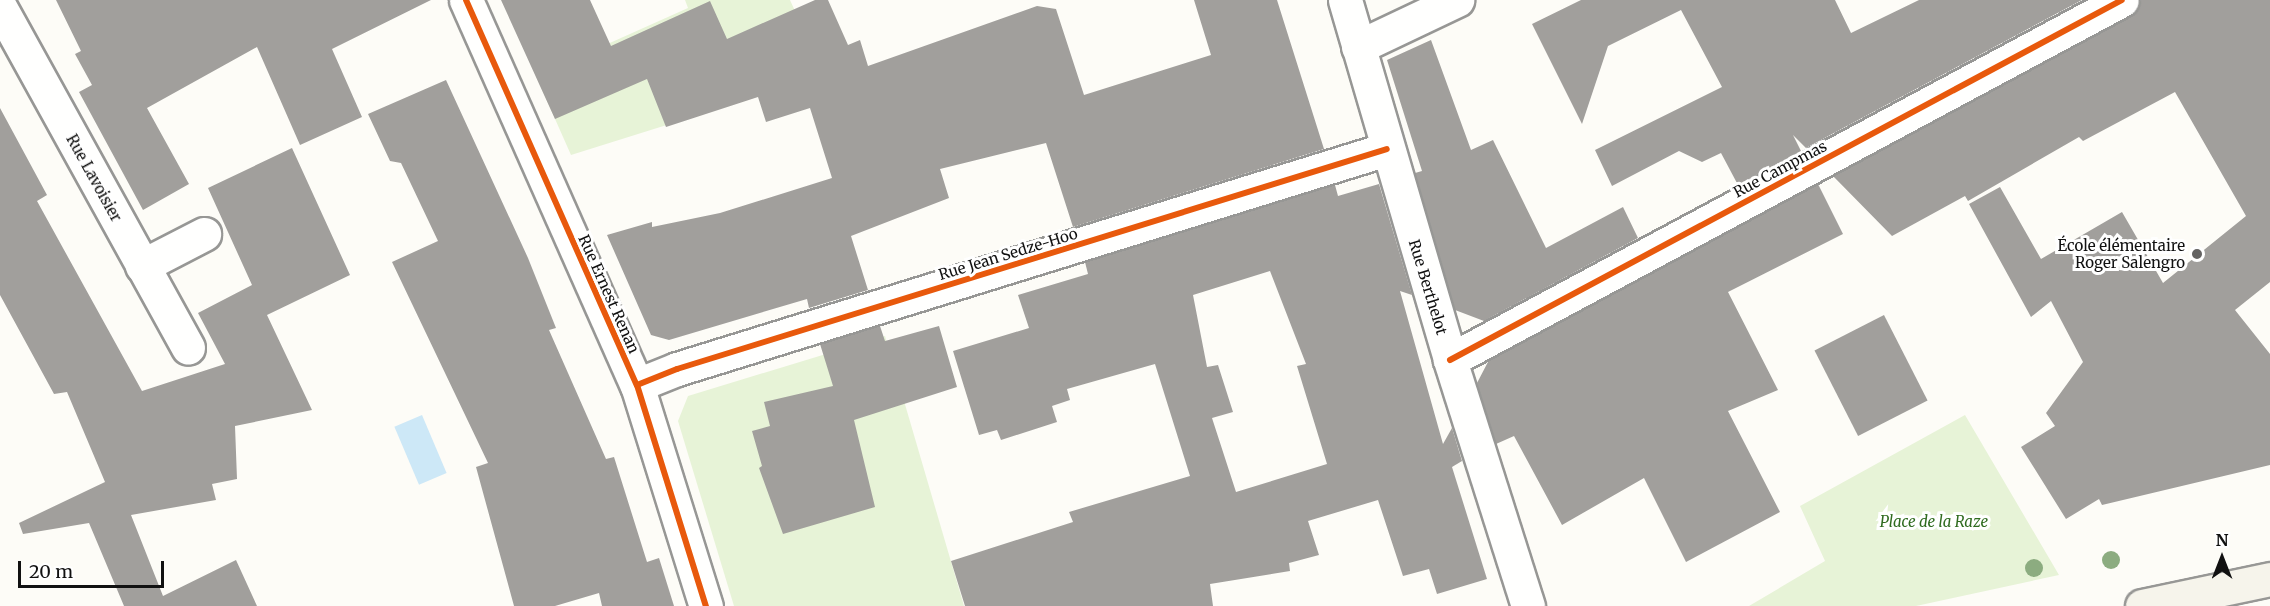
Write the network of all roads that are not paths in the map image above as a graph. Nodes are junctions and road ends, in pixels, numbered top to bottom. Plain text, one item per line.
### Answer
1 (466, 0) edge
2 (1345, 0) edge
3 (1457, 0) edge
4 (2122, 0) edge
5 (0, 8) edge
6 (1358, 47) junction
7 (1387, 149) junction
8 (204, 234) dead end
9 (142, 266) junction
10 (188, 348) dead end
11 (1450, 360) junction
12 (637, 386) junction
13 (2270, 579) edge
14 (706, 606) edge
15 (1528, 606) edge
16 (2142, 606) edge

1 - 12 street, Rue Ernest Renan
2 - 6 street, Rue Berthelot
3 - 6 street
4 - 11 street, Rue Campmas
5 - 9 street, Rue Lavoisier
6 - 7 street, Rue Berthelot
7 - 11 street, Rue Berthelot
7 - 12 street, Rue Jean Sedze-Hoo
8 - 9 street
9 - 10 street, Rue Lavoisier
11 - 15 street, Rue Berthelot
12 - 14 street, Rue Ernest Renan
13 - 16 street

